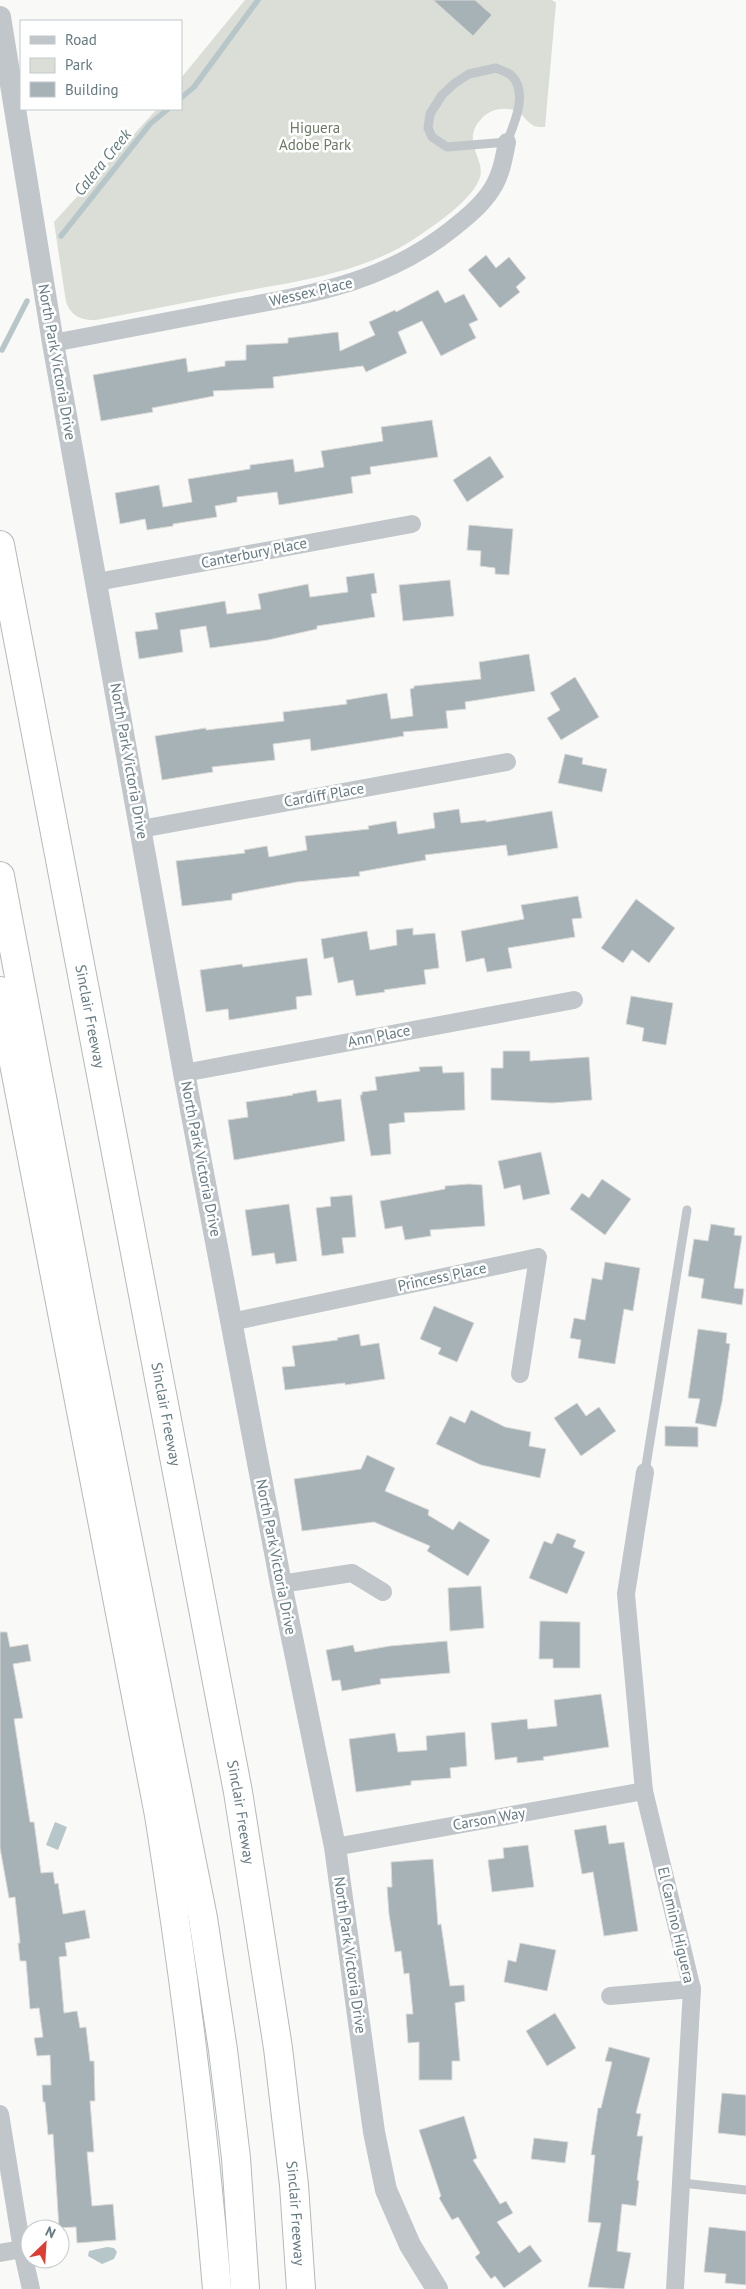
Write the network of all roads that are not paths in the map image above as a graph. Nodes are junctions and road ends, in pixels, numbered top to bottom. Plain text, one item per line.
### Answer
1 (0, 17) edge
2 (507, 142) junction
3 (53, 343) junction
4 (412, 524) dead end
5 (0, 545) edge
6 (97, 582) junction
7 (507, 762) dead end
8 (141, 828) junction
9 (0, 876) edge
10 (0, 991) edge
11 (574, 1000) dead end
12 (184, 1073) junction
13 (688, 1210) dead end
14 (231, 1322) junction
15 (520, 1374) dead end
16 (645, 1472) joint
17 (281, 1584) junction
18 (383, 1592) dead end
19 (644, 1791) junction
20 (335, 1847) junction
21 (692, 1989) junction
22 (610, 1996) dead end
23 (0, 2114) edge
24 (682, 2183) junction
25 (746, 2190) edge
26 (20, 2237) edge
27 (20, 2249) edge
28 (0, 2254) edge
29 (26, 2269) edge
30 (31, 2289) edge
31 (217, 2289) edge
32 (245, 2289) edge
33 (301, 2289) edge
34 (437, 2289) edge
35 (675, 2289) edge

1 - 3 street, North Park Victoria Drive
2 - 2 lane
2 - 3 street, Wessex Place
3 - 6 street, North Park Victoria Drive
4 - 6 street, Canterbury Place
5 - 33 highway, Sinclair Freeway
6 - 8 street, North Park Victoria Drive
7 - 8 street, Cardiff Place
8 - 12 street, North Park Victoria Drive
9 - 32 highway
10 - 31 highway
11 - 12 street, Ann Place
12 - 14 street, North Park Victoria Drive
13 - 16 lane
14 - 15 street, Princess Place
14 - 17 street, North Park Victoria Drive
16 - 19 street, El Camino Higuera
17 - 18 street
17 - 20 street, North Park Victoria Drive
19 - 20 street, Carson Way
19 - 21 street, El Camino Higuera
20 - 34 street, North Park Victoria Drive
21 - 22 street
21 - 24 street, El Camino Higuera
23 - 26 street
24 - 25 lane
24 - 35 street, El Camino Higuera
27 - 28 street
29 - 30 street

